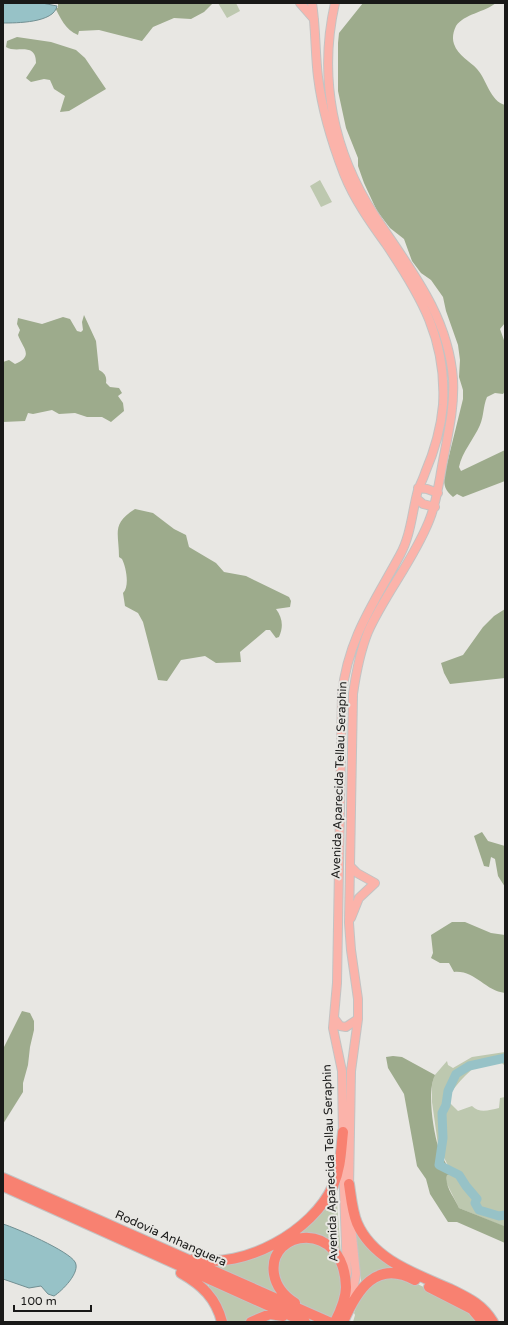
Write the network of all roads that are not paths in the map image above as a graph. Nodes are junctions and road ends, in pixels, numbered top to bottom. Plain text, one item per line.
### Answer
1 (300, 3) edge
2 (312, 3) edge
3 (335, 3) edge
4 (315, 20) junction
5 (418, 488) junction
6 (438, 493) junction
7 (416, 498) junction
8 (435, 507) junction
9 (350, 866) junction
10 (349, 923) junction
11 (334, 1018) junction
12 (358, 1019) junction
13 (343, 1132) junction
14 (3, 1178) edge
15 (349, 1184) junction
16 (3, 1186) edge
17 (140, 1244) junction
18 (346, 1288) junction
19 (314, 1315) junction
20 (342, 1317) edge
21 (222, 1322) edge
22 (251, 1322) edge
23 (301, 1322) edge
24 (305, 1322) edge
25 (329, 1322) edge
26 (483, 1322) edge
27 (493, 1322) edge

1 - 4 main road
2 - 4 main road, Avenida Aparecida Tellau Seraphin
3 - 6 main road, Avenida Aparecida Tellau Seraphin
4 - 5 main road, Avenida Aparecida Tellau Seraphin
5 - 6 main road
5 - 7 main road, Avenida Aparecida Tellau Seraphin
6 - 8 main road, Avenida Aparecida Tellau Seraphin
7 - 8 main road
7 - 11 main road, Avenida Aparecida Tellau Seraphin
8 - 9 main road, Avenida Aparecida Tellau Seraphin
9 - 10 main road, Avenida Aparecida Tellau Seraphin
9 - 10 main road
10 - 12 main road, Avenida Aparecida Tellau Seraphin
11 - 12 main road
11 - 13 main road, Avenida Aparecida Tellau Seraphin
12 - 15 main road, Avenida Aparecida Tellau Seraphin
13 - 17 highway
13 - 18 main road, Avenida Aparecida Tellau Seraphin
14 - 17 highway, Rodovia Anhanguera
15 - 20 main road, Avenida Aparecida Tellau Seraphin
15 - 27 highway
16 - 17 highway, Rodovia Anhanguera
17 - 19 highway, Rodovia Anhanguera
17 - 21 highway
17 - 24 highway, Rodovia Anhanguera
18 - 19 highway
18 - 20 highway, Avenida Aparecida Tellau Seraphin
19 - 25 highway, Rodovia Anhanguera
20 - 26 highway
22 - 23 highway

